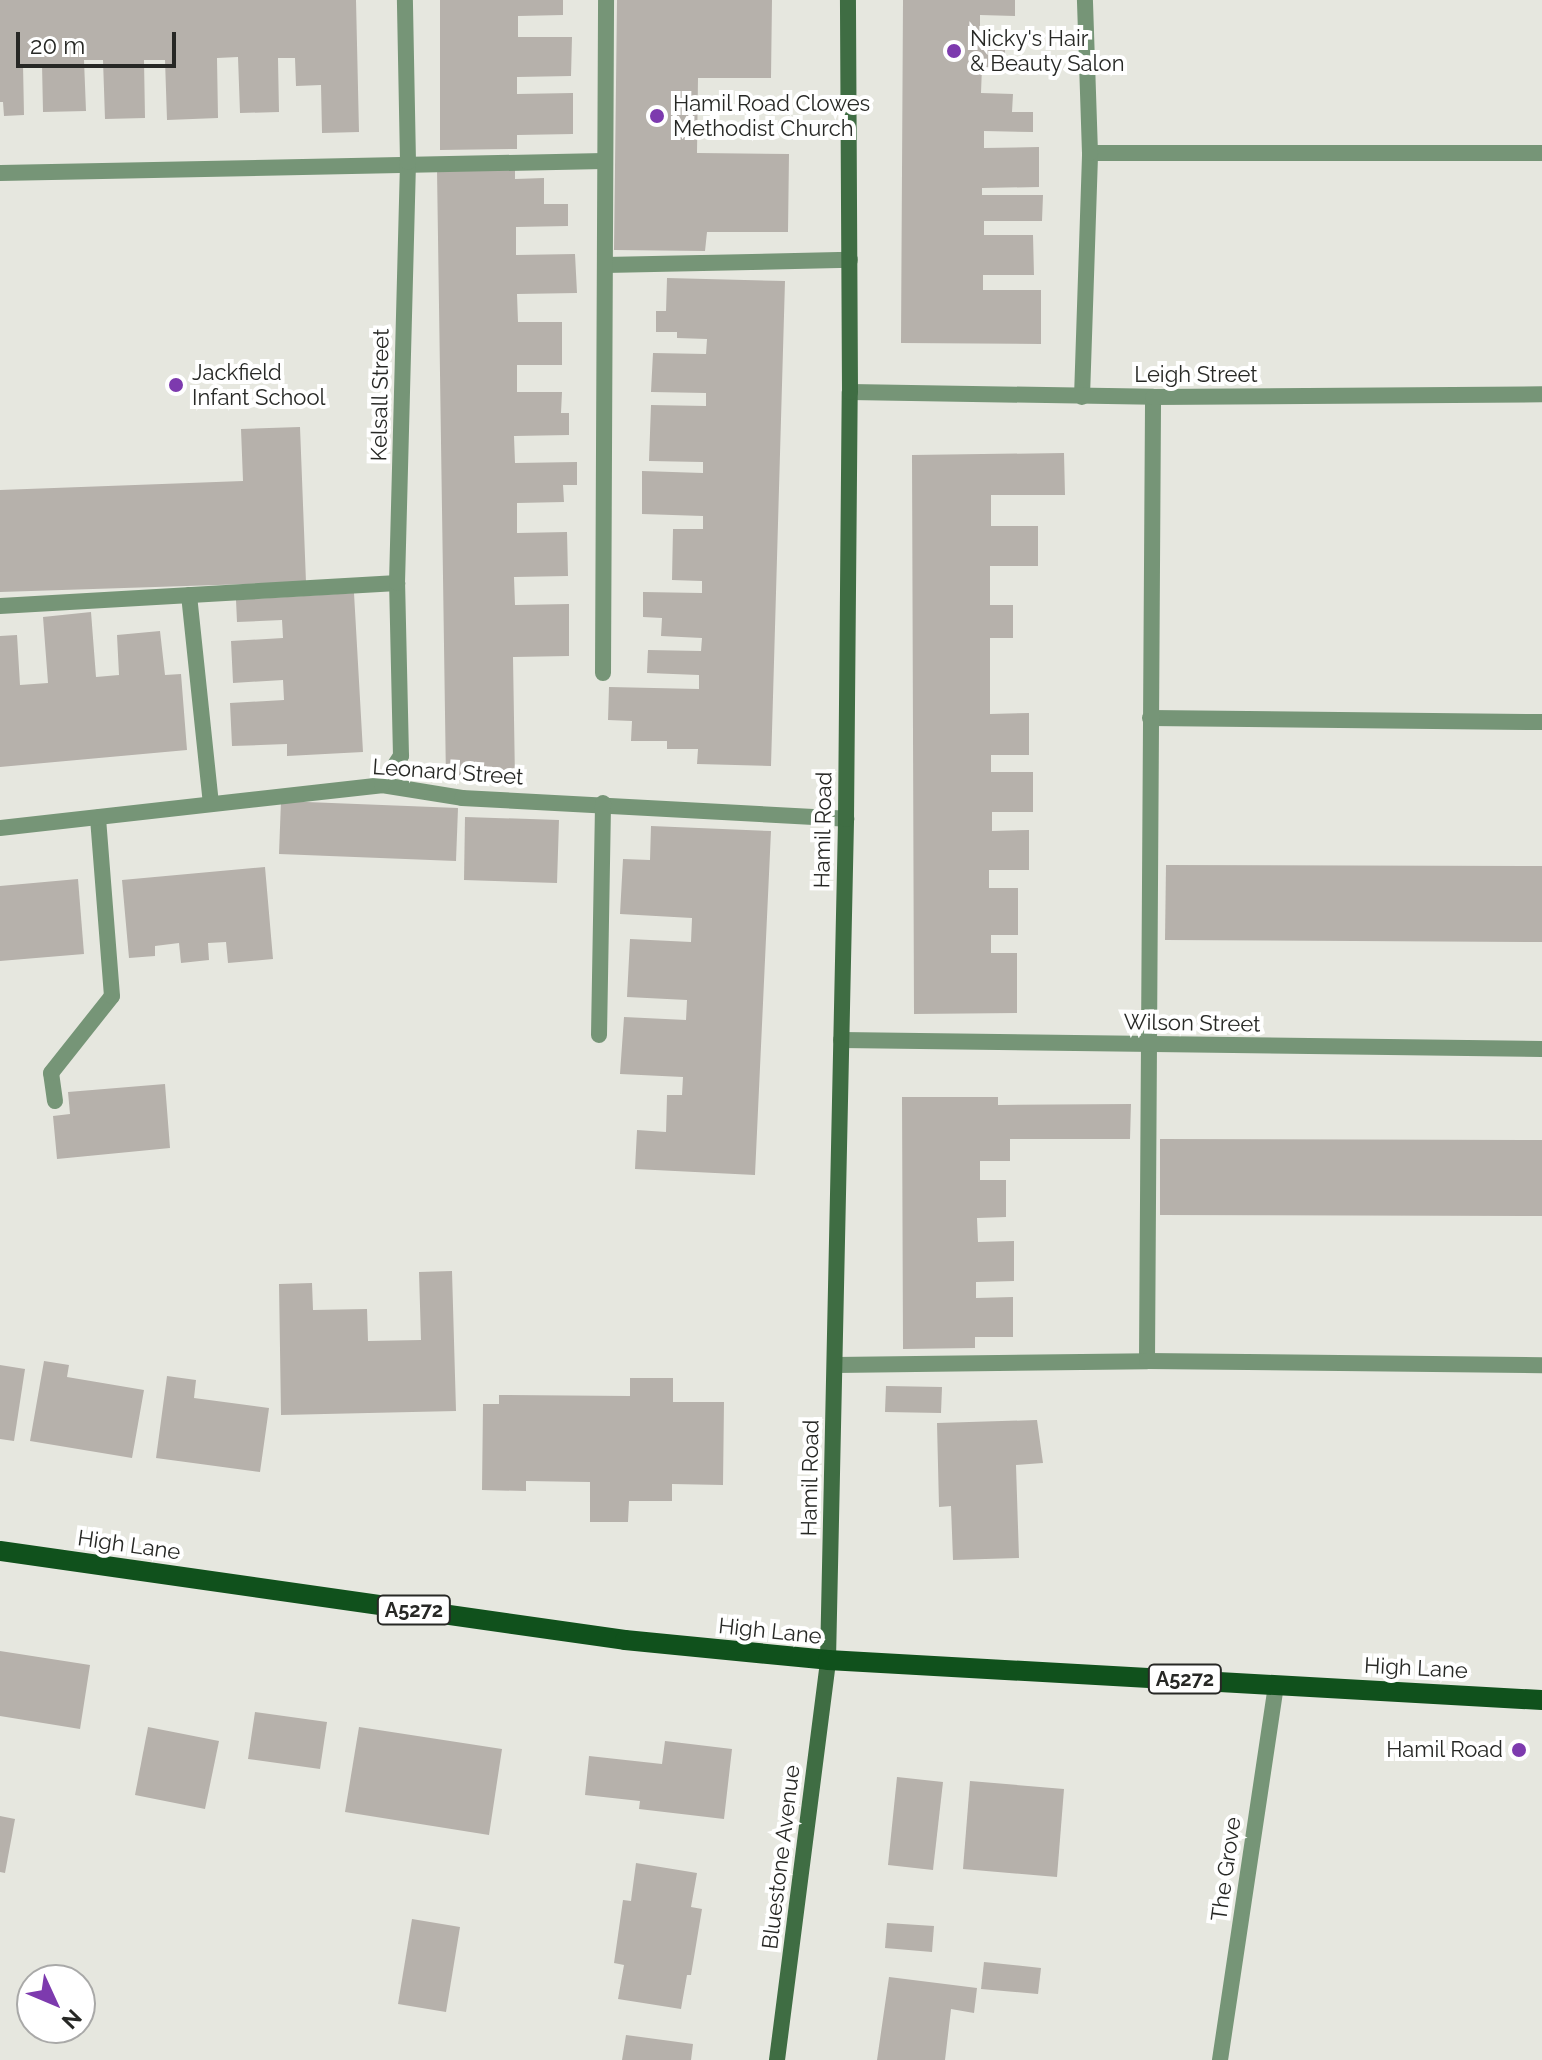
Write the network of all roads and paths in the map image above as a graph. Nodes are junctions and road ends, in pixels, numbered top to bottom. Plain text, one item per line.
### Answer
1 (405, 0) edge
2 (606, 0) edge
3 (848, 0) edge
4 (1085, 0) edge
5 (1090, 153) junction
6 (1542, 153) edge
7 (604, 161) junction
8 (408, 162) junction
9 (0, 173) edge
10 (850, 260) junction
11 (605, 265) junction
12 (850, 392) junction
13 (1542, 394) edge
14 (1082, 397) junction
15 (1153, 397) junction
16 (397, 583) junction
17 (189, 595) junction
18 (0, 606) edge
19 (603, 673) dead end
20 (1150, 718) junction
21 (1542, 722) edge
22 (382, 785) junction
23 (603, 803) junction
24 (211, 804) junction
25 (98, 818) junction
26 (846, 819) junction
27 (0, 828) edge
28 (599, 1035) dead end
29 (841, 1040) junction
30 (1146, 1044) junction
31 (1542, 1049) edge
32 (55, 1101) dead end
33 (1147, 1361) junction
34 (835, 1365) junction
35 (1542, 1365) edge
36 (0, 1551) edge
37 (828, 1660) junction
38 (1276, 1684) junction
39 (1542, 1700) edge
40 (777, 2060) edge
41 (1220, 2060) edge

1 - 8 street, Kelsall Street
2 - 7 street
3 - 10 street, Hamil Road
4 - 5 street
5 - 6 street
5 - 14 street
7 - 8 street
7 - 11 street
8 - 9 street
8 - 16 street, Kelsall Street
10 - 11 street
10 - 12 street, Hamil Road
11 - 19 street
12 - 14 street, Leigh Street
12 - 26 street, Hamil Road
13 - 15 street, Leigh Street
14 - 15 street, Leigh Street
15 - 20 street
16 - 17 street
16 - 22 street, Kelsall Street
17 - 18 street
17 - 24 street
20 - 21 street
20 - 30 street
22 - 23 street, Leonard Street
22 - 24 street, Leonard Street
23 - 26 street, Leonard Street
23 - 28 street
24 - 25 street, Leonard Street
25 - 27 street, Leonard Street
25 - 32 street
26 - 29 street, Hamil Road
29 - 30 street, Wilson Street
29 - 34 street, Hamil Road
30 - 31 street, Wilson Street
30 - 33 street
33 - 34 street
33 - 35 street
34 - 37 street, Hamil Road
36 - 37 main road, High Lane / A5272
37 - 38 main road, High Lane / A5272
37 - 40 street, Bluestone Avenue
38 - 39 main road, High Lane / A5272
38 - 41 street, The Grove

